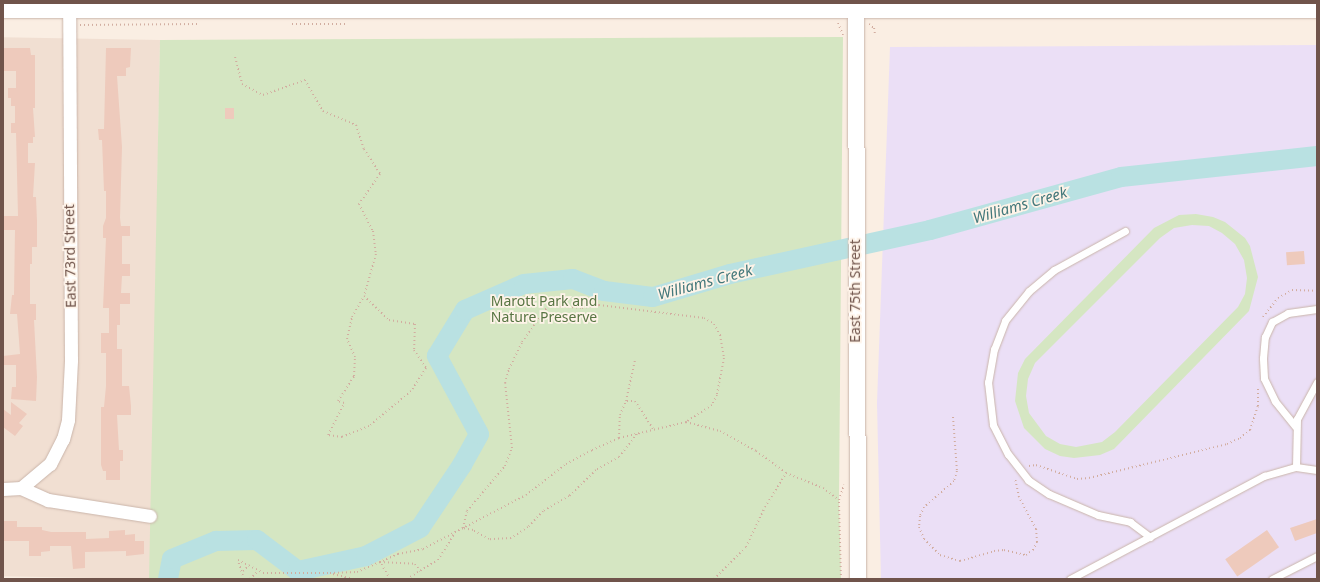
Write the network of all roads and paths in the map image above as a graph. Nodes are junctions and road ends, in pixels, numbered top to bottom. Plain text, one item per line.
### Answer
1 (105, 5) edge
2 (856, 6) edge
3 (69, 7) junction
4 (3, 8) edge
5 (1317, 8) edge
6 (871, 24) dead end
7 (875, 34) dead end
8 (235, 57) dead end
9 (1125, 231) dead end
10 (1317, 291) edge
11 (364, 296) junction
12 (1317, 309) edge
13 (1262, 322) dead end
14 (635, 360) dead end
15 (1257, 380) dead end
16 (1317, 382) edge
17 (626, 401) junction
18 (953, 417) dead end
19 (686, 422) junction
20 (1295, 426) junction
21 (654, 430) junction
22 (637, 434) junction
23 (618, 438) junction
24 (1296, 467) junction
25 (1317, 470) edge
26 (1022, 471) junction
27 (786, 473) junction
28 (844, 482) dead end
29 (21, 488) junction
30 (3, 489) edge
31 (839, 500) junction
32 (150, 516) dead end
33 (463, 528) junction
34 (454, 533) junction
35 (1150, 537) junction
36 (1317, 556) edge
37 (380, 562) junction
38 (250, 565) junction
39 (258, 571) junction
40 (420, 571) junction
41 (242, 572) junction
42 (330, 573) junction
43 (244, 579) edge
44 (250, 579) edge
45 (353, 579) edge
46 (370, 579) edge
47 (380, 579) edge
48 (390, 579) edge
49 (407, 579) edge
50 (714, 579) edge
51 (841, 579) edge
52 (858, 579) edge
53 (1070, 579) edge
54 (1272, 579) edge

1 - 2 main road
1 - 3 main road
2 - 5 main road
2 - 52 street, East 75th Street
3 - 4 main road
3 - 29 street, East 73rd Street
6 - 7 path
8 - 11 path
9 - 26 lane
10 - 13 path
11 - 11 path
12 - 20 lane
14 - 17 path
15 - 26 path
16 - 20 lane
17 - 21 path
17 - 23 path
18 - 26 path
19 - 21 path
19 - 27 path
19 - 33 path
20 - 24 lane
21 - 22 path
22 - 23 path
22 - 33 path
23 - 33 path
24 - 25 lane
24 - 35 lane
26 - 35 lane
27 - 31 path
27 - 50 path
28 - 31 path
29 - 30 street
29 - 32 street
31 - 51 path
33 - 34 path
34 - 37 path
34 - 40 path
35 - 53 lane
36 - 54 lane
37 - 40 path
37 - 42 path
37 - 48 path
38 - 39 path
38 - 41 path
38 - 41 path
39 - 42 path
39 - 44 path
40 - 49 path
41 - 43 path
42 - 45 path
46 - 47 path

